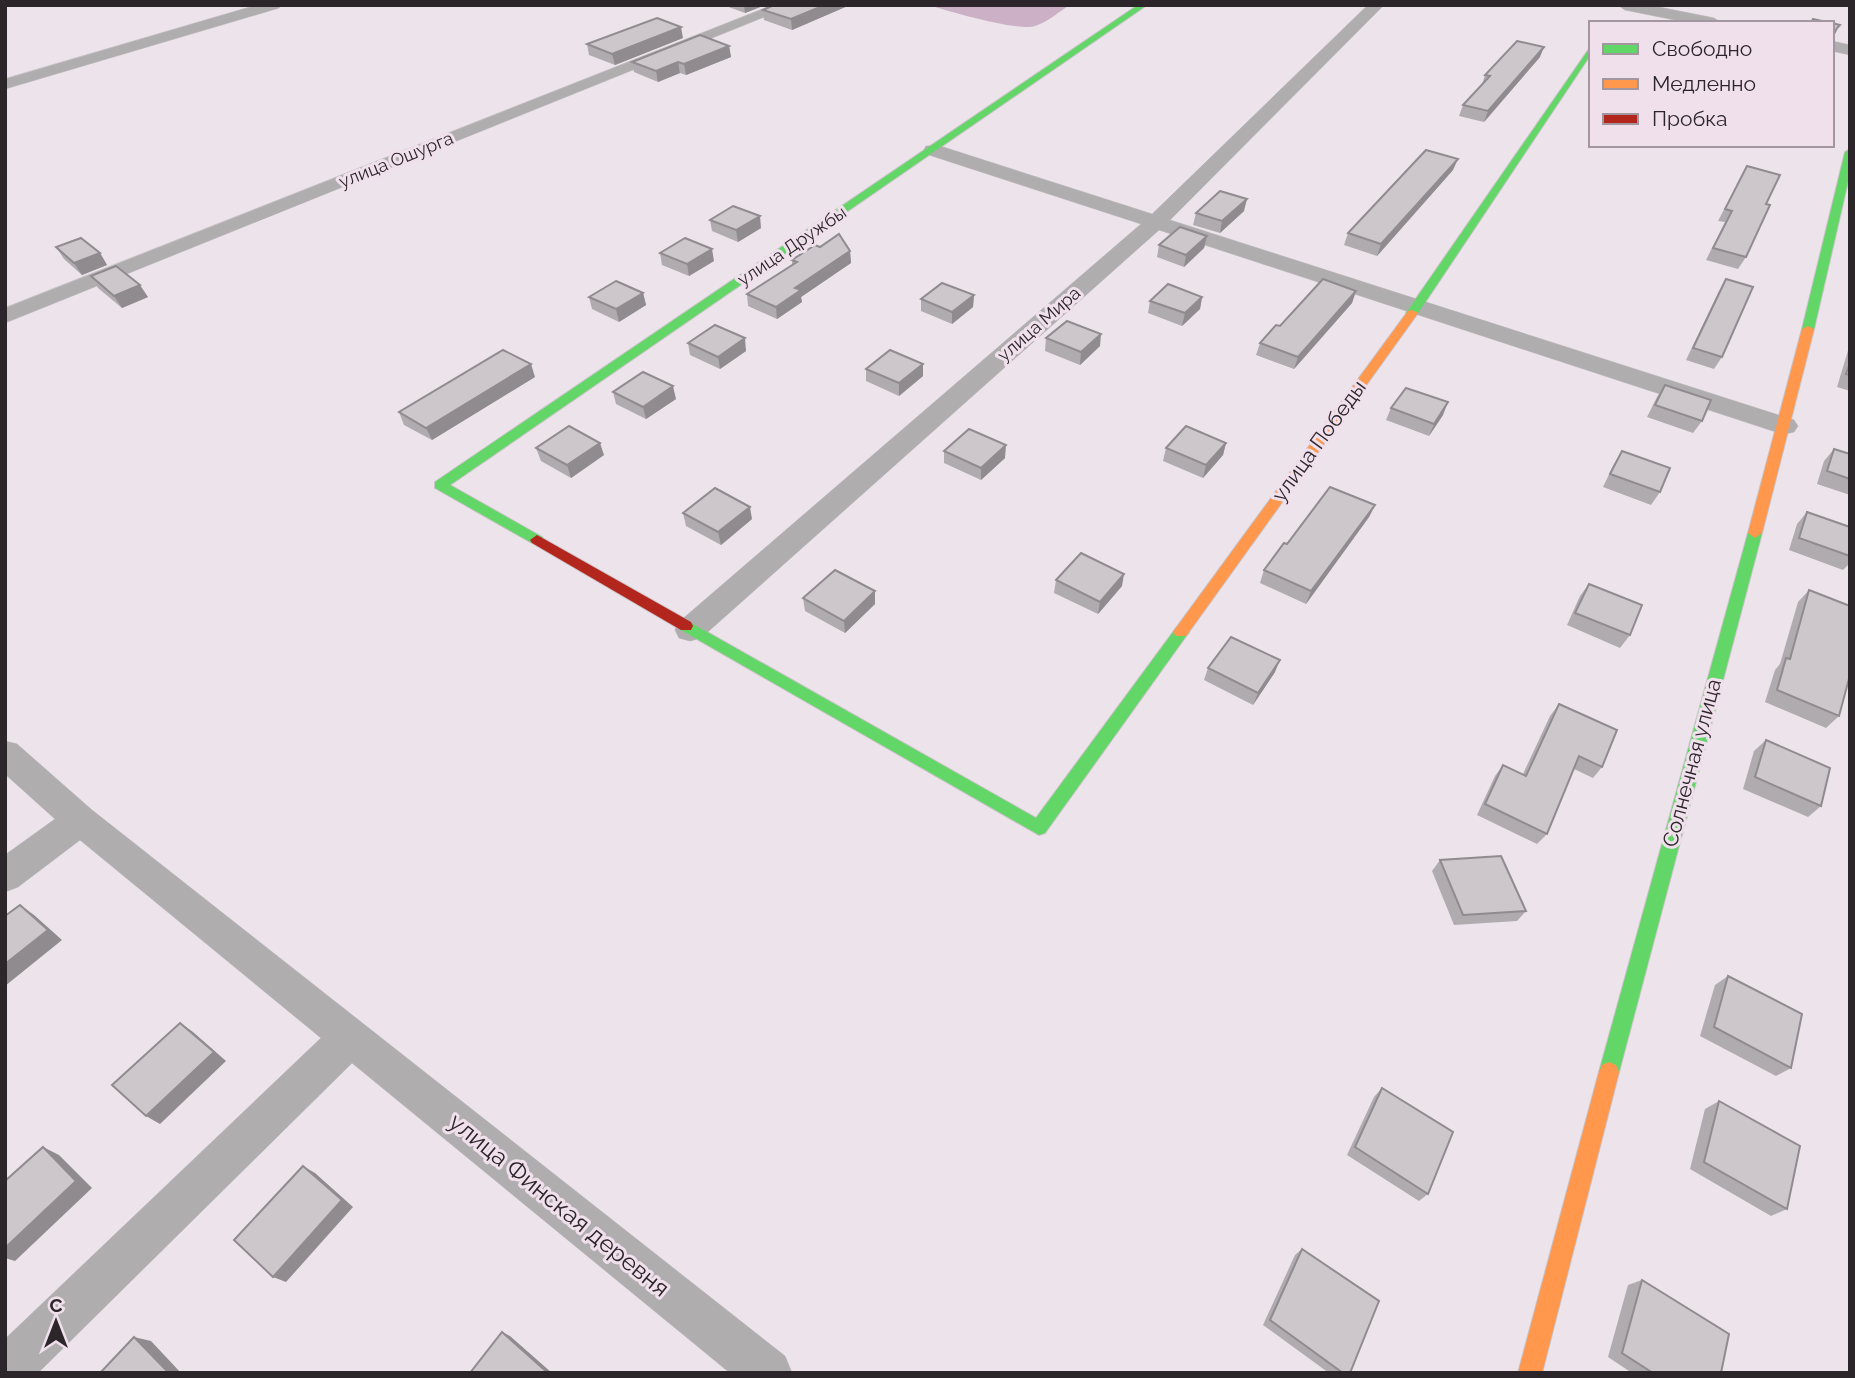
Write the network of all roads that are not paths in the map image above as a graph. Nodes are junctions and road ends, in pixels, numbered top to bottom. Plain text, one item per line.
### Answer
1 (274, 5) edge
2 (787, 5) edge
3 (1143, 5) edge
4 (1377, 5) edge
5 (1619, 8) edge
6 (1701, 21) edge
7 (1589, 51) edge
8 (5, 84) edge
9 (933, 150) junction
10 (1850, 152) edge
11 (1156, 222) junction
12 (1417, 306) junction
13 (5, 316) edge
14 (1785, 426) junction
15 (690, 630) junction
16 (5, 754) edge
17 (80, 821) junction
18 (5, 876) edge
19 (349, 1038) junction
20 (5, 1372) edge
21 (768, 1373) edge
22 (1530, 1373) edge

1 - 8 street
2 - 13 street, улица Ошурга
3 - 9 street, улица Дружбы
4 - 11 street, улица Мира
5 - 6 street
7 - 12 street, улица Победы
9 - 11 street
9 - 15 street, улица Дружбы
10 - 14 street, Солнечная улица
11 - 12 street
11 - 15 street, улица Мира
12 - 14 street
12 - 15 street, улица Победы
14 - 22 street, Солнечная улица
16 - 17 street, улица Финская деревня
17 - 18 street
17 - 19 street, улица Финская деревня
19 - 20 street
19 - 21 street, улица Финская деревня

